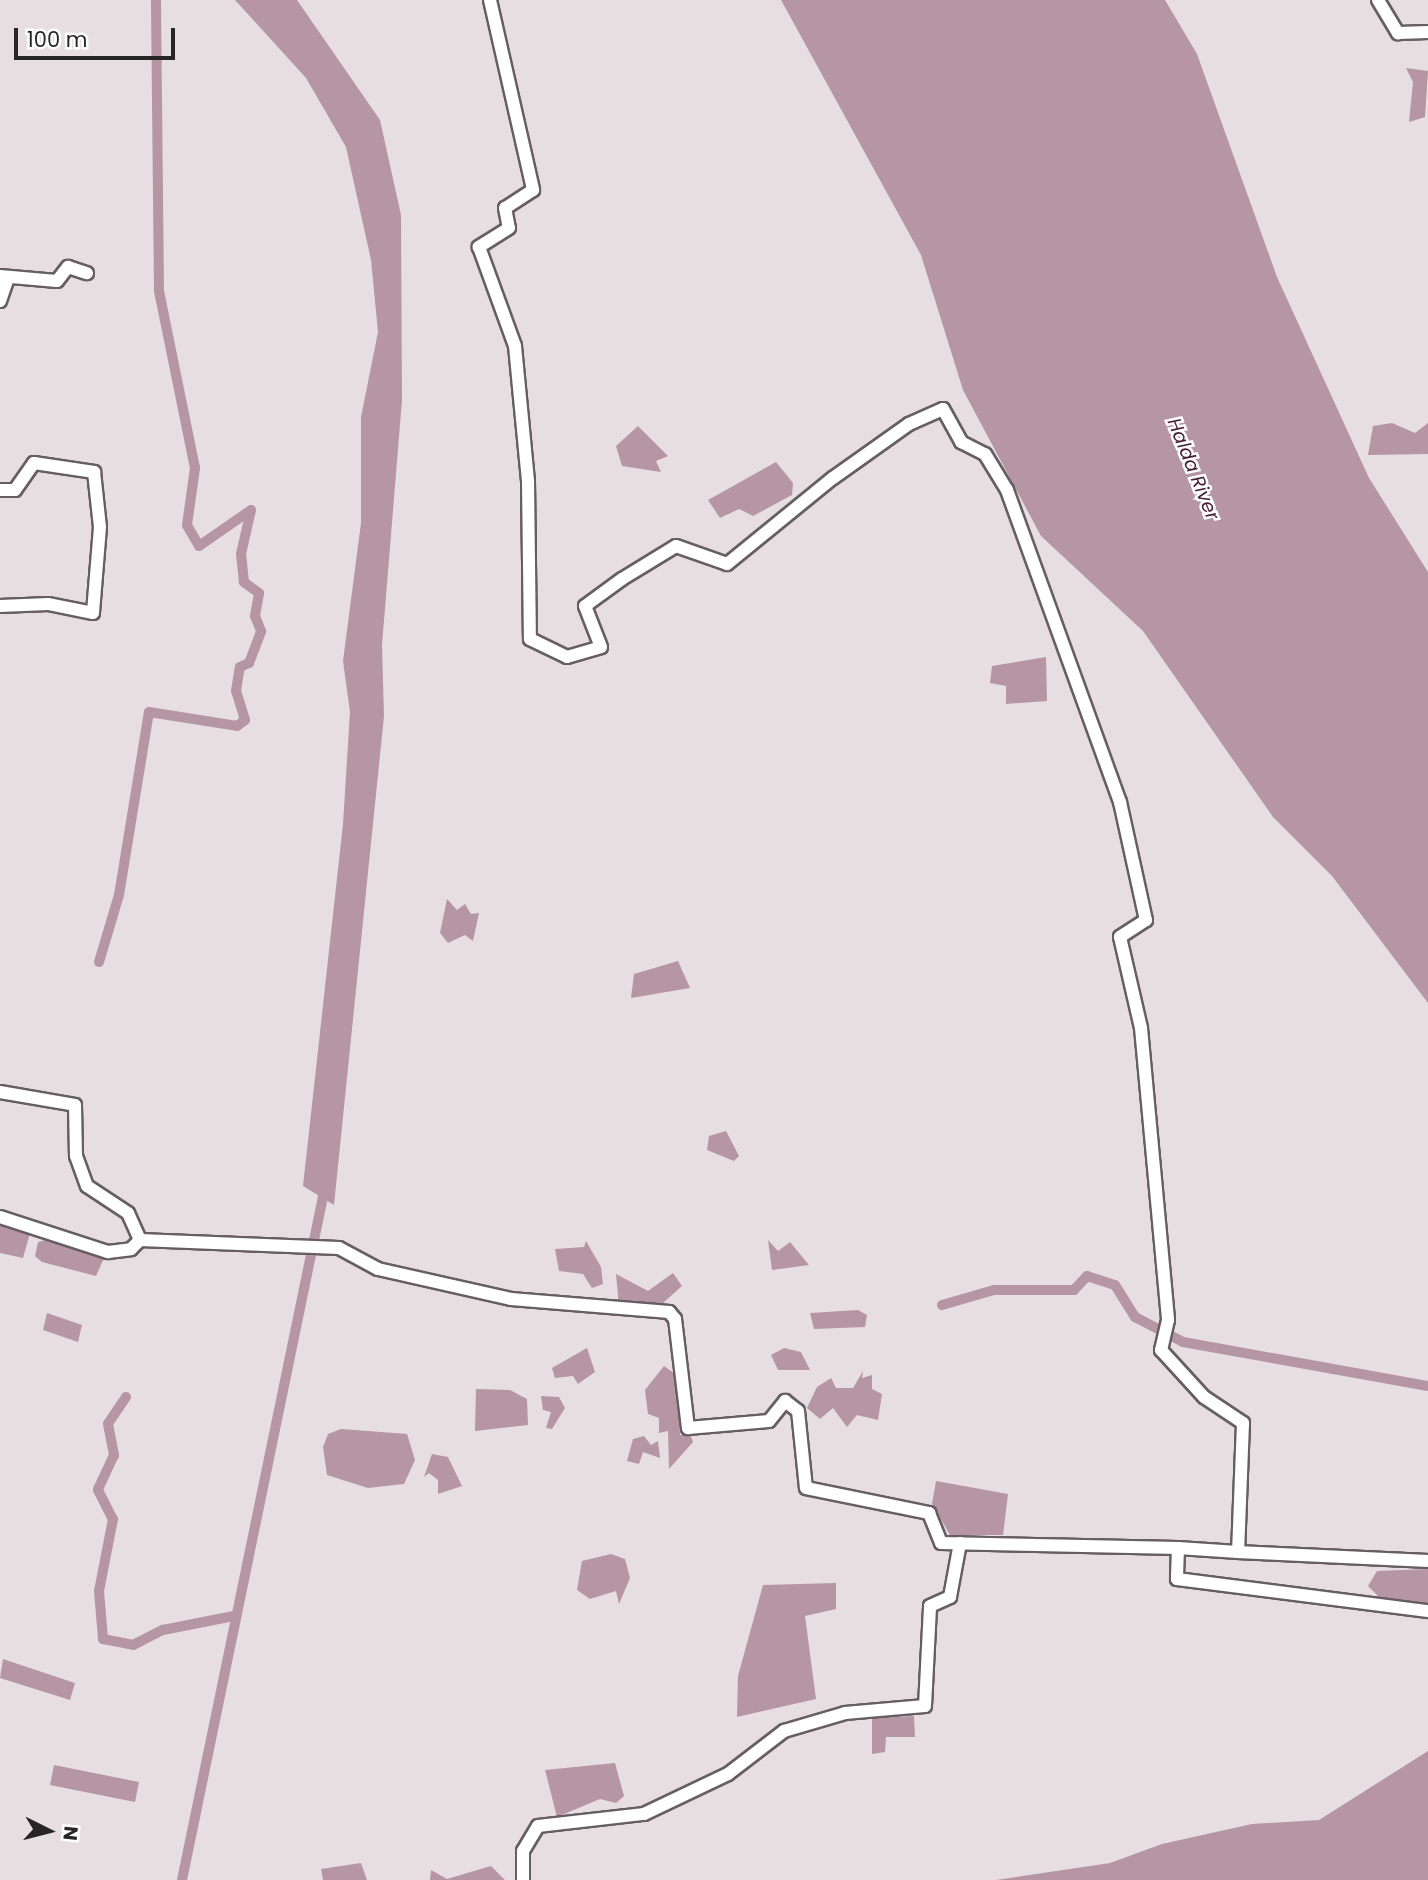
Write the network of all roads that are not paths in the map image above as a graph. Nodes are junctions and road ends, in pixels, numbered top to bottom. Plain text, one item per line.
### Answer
1 (490, 0) edge
2 (1378, 0) edge
3 (1428, 32) edge
4 (87, 273) dead end
5 (4, 277) edge
6 (0, 301) edge
7 (0, 490) edge
8 (0, 606) edge
9 (0, 1092) edge
10 (0, 1217) edge
11 (140, 1240) junction
12 (960, 1543) junction
13 (1178, 1548) junction
14 (1238, 1552) junction
15 (1428, 1561) edge
16 (1428, 1611) edge
17 (523, 1880) edge

1 - 14 street
2 - 3 street
4 - 5 street
5 - 6 street
7 - 8 street
9 - 11 street
10 - 11 street
11 - 12 street
12 - 13 street
12 - 17 street
13 - 14 street
13 - 16 street
14 - 15 street

